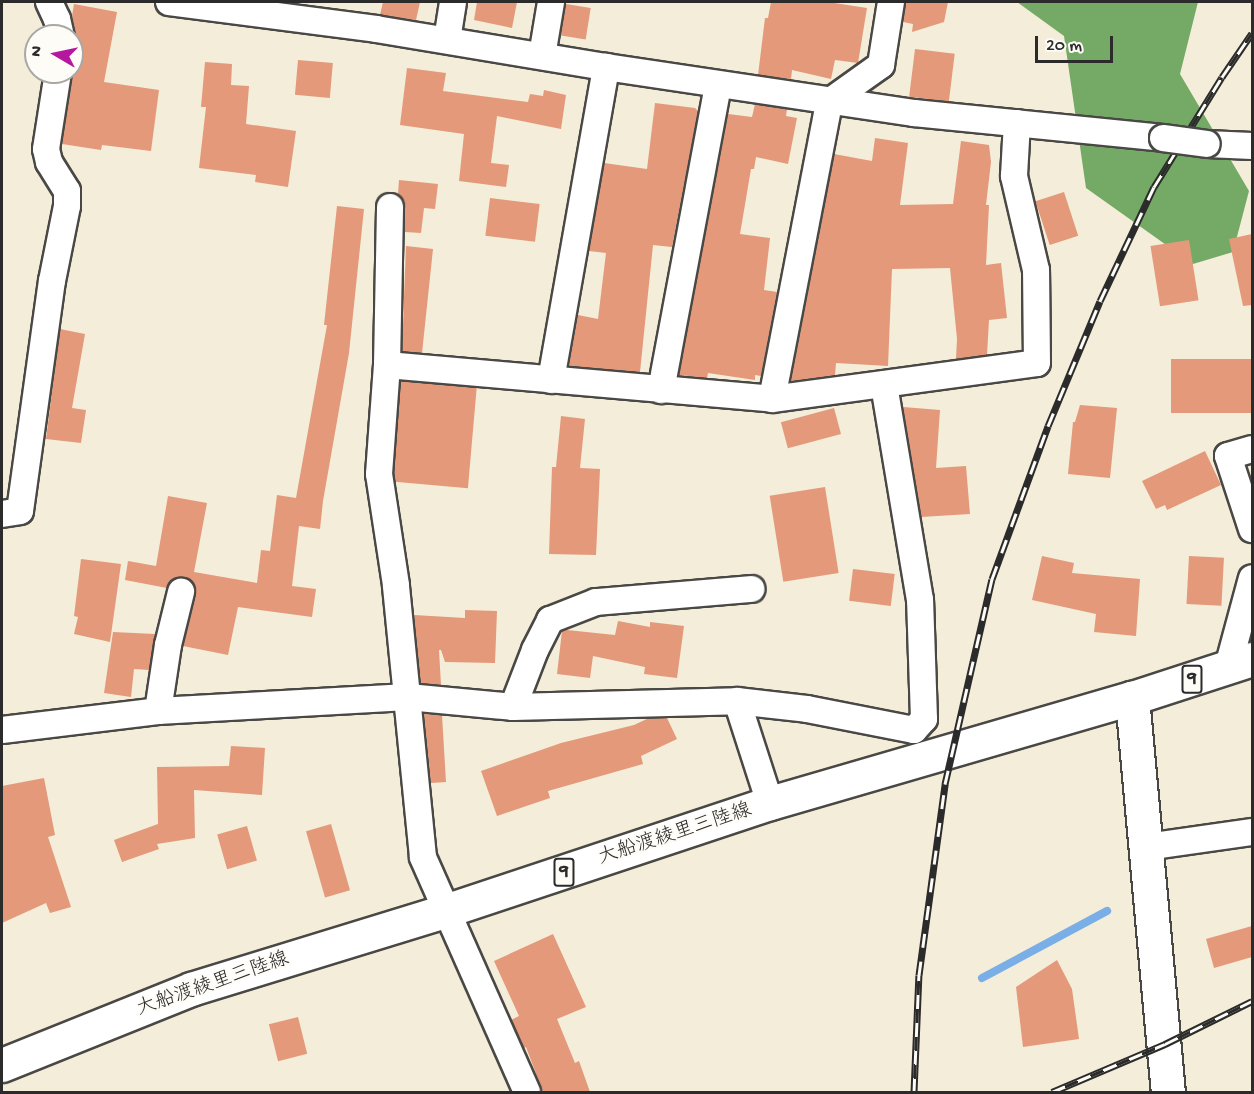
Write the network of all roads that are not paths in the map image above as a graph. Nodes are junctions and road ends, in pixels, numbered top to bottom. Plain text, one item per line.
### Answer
1 (49, 2) edge
2 (169, 2) edge
3 (453, 2) edge
4 (551, 2) edge
5 (891, 2) edge
6 (299, 10) edge
7 (58, 24) edge
8 (447, 40) junction
9 (542, 56) junction
10 (606, 67) junction
11 (56, 84) edge
12 (718, 84) junction
13 (828, 102) junction
14 (1017, 123) junction
15 (1252, 146) edge
16 (390, 207) dead end
17 (387, 365) junction
18 (551, 381) junction
19 (884, 384) junction
20 (661, 390) junction
21 (772, 399) junction
22 (1252, 449) edge
23 (2, 514) edge
24 (1252, 529) edge
25 (1252, 578) edge
26 (751, 589) dead end
27 (181, 592) dead end
28 (1240, 663) edge
29 (408, 697) junction
30 (1132, 698) junction
31 (737, 701) junction
32 (513, 707) junction
33 (158, 711) junction
34 (2, 730) edge
35 (771, 803) junction
36 (1252, 832) edge
37 (1146, 847) junction
38 (445, 911) junction
39 (2, 1065) edge
40 (527, 1092) edge
41 (1168, 1092) edge

1 - 7 street
2 - 6 street
3 - 8 street
4 - 9 street
5 - 13 street
6 - 8 street
8 - 9 street
9 - 10 street
10 - 12 street
10 - 18 street
11 - 23 street
12 - 13 street
12 - 20 street
13 - 14 street
13 - 21 street
14 - 15 street, bridge
14 - 19 street
16 - 17 street
17 - 18 street
17 - 29 street
18 - 20 street
19 - 21 street
19 - 31 street
20 - 21 street
22 - 24 street
25 - 28 street
26 - 32 street
27 - 33 street
28 - 30 main road, 大船渡綾里三陸線 / 9
29 - 32 street
29 - 33 street
29 - 38 street
30 - 35 main road, 大船渡綾里三陸線 / 9
30 - 37 main road
31 - 32 street
31 - 35 street
33 - 34 street
35 - 38 main road, 大船渡綾里三陸線 / 9
36 - 37 street
37 - 41 main road
38 - 39 main road, 大船渡綾里三陸線 / 9
38 - 40 street

